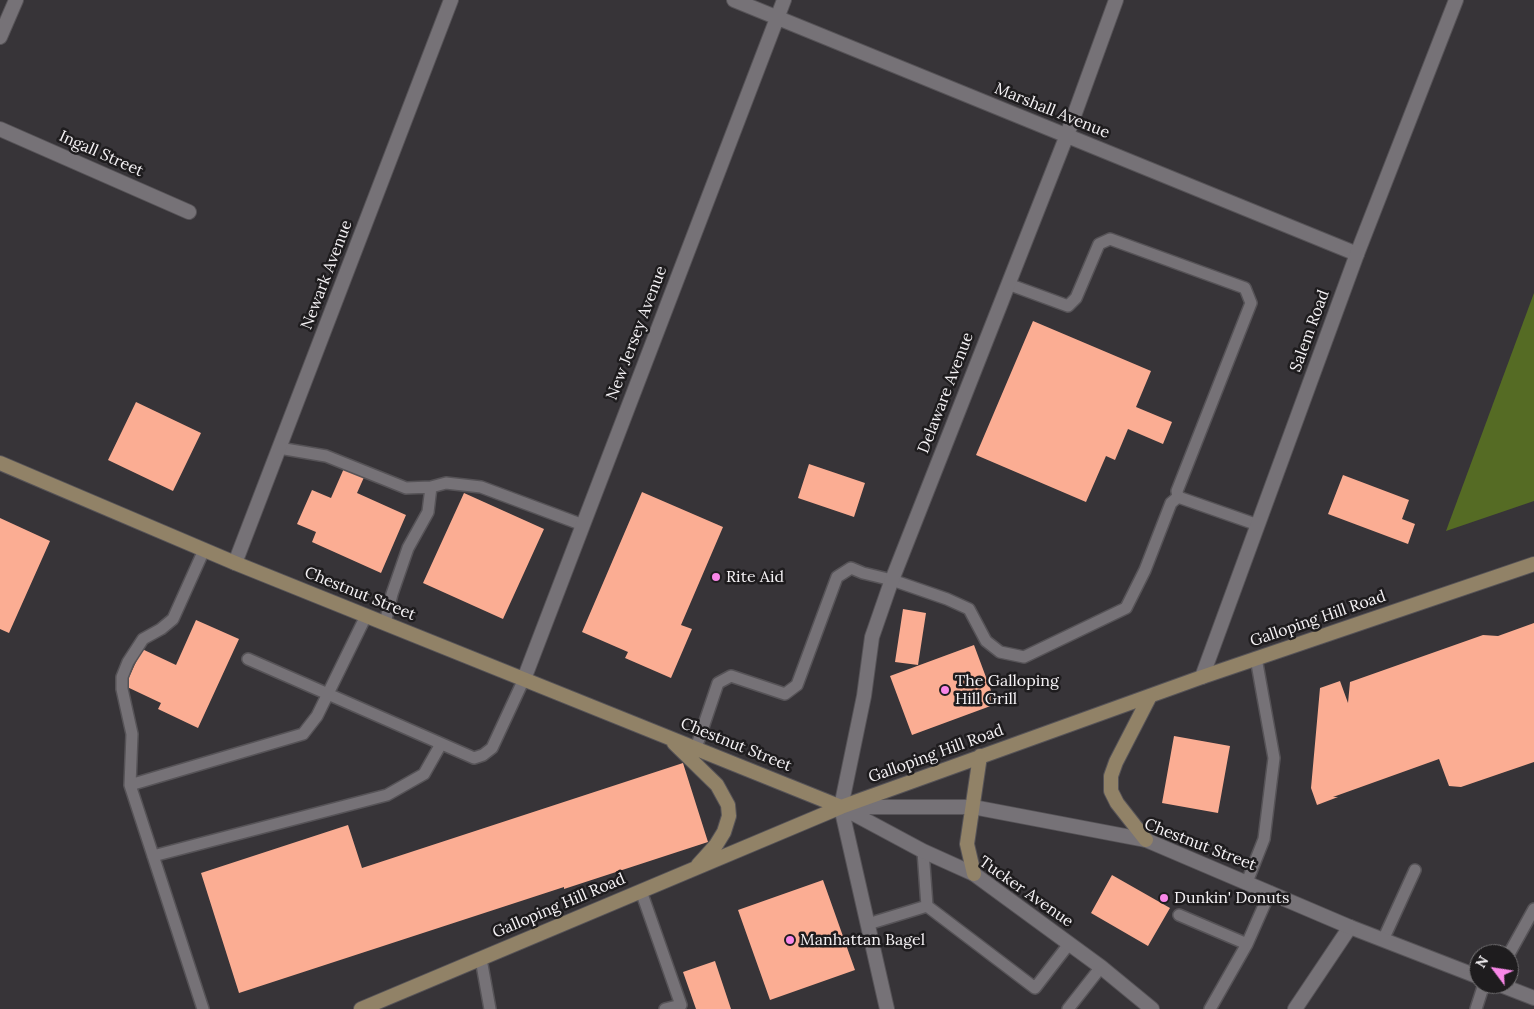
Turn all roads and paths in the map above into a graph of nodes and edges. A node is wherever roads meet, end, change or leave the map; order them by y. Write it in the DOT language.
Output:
graph roads {
  1 [pos="16,0"];
  2 [pos="450,0"];
  3 [pos="734,0"];
  4 [pos="784,0"];
  5 [pos="1116,0"];
  6 [pos="1456,0"];
  7 [pos="777,18"];
  8 [pos="0,36"];
  9 [pos="0,129"];
  10 [pos="1066,135"];
  11 [pos="188,212"];
  12 [pos="1357,254"];
  13 [pos="1008,284"];
  14 [pos="279,448"];
  15 [pos="0,463"];
  16 [pos="430,487"];
  17 [pos="1178,497"];
  18 [pos="583,525"];
  19 [pos="1258,525"];
  20 [pos="204,550"];
  21 [pos="235,563"];
  22 [pos="1534,564"];
  23 [pos="892,580"];
  24 [pos="366,616"];
  25 [pos="385,623"];
  26 [pos="1256,658"];
  27 [pos="248,659"];
  28 [pos="1202,677"];
  29 [pos="524,679"];
  30 [pos="329,694"];
  31 [pos="1150,696"];
  32 [pos="668,737"];
  33 [pos="441,744"];
  34 [pos="696,748"];
  35 [pos="980,756"];
  36 [pos="130,785"];
  37 [pos="841,807"];
  38 [pos="973,807"];
  39 [pos="1146,840"];
  40 [pos="923,851"];
  41 [pos="153,856"];
  42 [pos="695,868"];
  43 [pos="1415,870"];
  44 [pos="974,874"];
  45 [pos="1247,882"];
  46 [pos="642,891"];
  47 [pos="1270,892"];
  48 [pos="928,906"];
  49 [pos="1534,909"];
  50 [pos="1180,915"];
  51 [pos="868,924"];
  52 [pos="1350,927"];
  53 [pos="1383,940"];
  54 [pos="1069,944"];
  55 [pos="1246,944"];
  56 [pos="1515,944"];
  57 [pos="481,958"];
  58 [pos="1101,968"];
  59 [pos="1469,973"];
  60 [pos="1519,992"];
  61 [pos="1481,994"];
  62 [pos="1534,998"];
  63 [pos="203,1009"];
  64 [pos="361,1009"];
  65 [pos="490,1009"];
  66 [pos="665,1009"];
  67 [pos="887,1009"];
  68 [pos="1068,1009"];
  69 [pos="1152,1009"];
  70 [pos="1210,1009"];
  71 [pos="1296,1009"];
  72 [pos="1476,1009"];
  1 -- 8 [label="street"];
  2 -- 14 [label="street, Newark Avenue"];
  3 -- 7 [label="street, Marshall Avenue"];
  4 -- 7 [label="street, New Jersey Avenue"];
  5 -- 10 [label="street, Delaware Avenue"];
  6 -- 12 [label="street, Salem Road"];
  7 -- 10 [label="street, Marshall Avenue"];
  7 -- 18 [label="street, New Jersey Avenue"];
  9 -- 11 [label="street, Ingall Street"];
  10 -- 12 [label="street, Marshall Avenue"];
  10 -- 13 [label="street, Delaware Avenue"];
  12 -- 19 [label="street, Salem Road"];
  13 -- 17 [label="lane"];
  13 -- 23 [label="street, Delaware Avenue"];
  14 -- 16 [label="lane"];
  14 -- 21 [label="street, Newark Avenue"];
  15 -- 20 [label="main road, Chestnut Street"];
  16 -- 18 [label="lane"];
  16 -- 25 [label="lane"];
  17 -- 19 [label="lane"];
  17 -- 23 [label="lane"];
  18 -- 29 [label="street, New Jersey Avenue"];
  19 -- 28 [label="street, Salem Road"];
  20 -- 21 [label="main road, Chestnut Street"];
  20 -- 36 [label="lane"];
  21 -- 24 [label="main road, Chestnut Street"];
  22 -- 26 [label="main road, Galloping Hill Road"];
  23 -- 34 [label="lane"];
  23 -- 37 [label="street, Delaware Avenue"];
  24 -- 25 [label="main road, Chestnut Street"];
  24 -- 30 [label="lane"];
  25 -- 29 [label="main road, Chestnut Street"];
  26 -- 28 [label="main road, Galloping Hill Road"];
  26 -- 45 [label="lane"];
  27 -- 30 [label="lane"];
  28 -- 31 [label="main road, Galloping Hill Road"];
  29 -- 32 [label="main road, Chestnut Street"];
  29 -- 33 [label="lane"];
  30 -- 33 [label="lane"];
  30 -- 36 [label="lane"];
  31 -- 35 [label="main road, Galloping Hill Road"];
  31 -- 39 [label="main road"];
  32 -- 34 [label="main road, Chestnut Street"];
  32 -- 42 [label="main road"];
  33 -- 41 [label="lane"];
  34 -- 37 [label="main road, Chestnut Street"];
  35 -- 37 [label="main road, Galloping Hill Road"];
  35 -- 38 [label="main road"];
  36 -- 41 [label="lane"];
  37 -- 38 [label="street, Chestnut Street"];
  37 -- 40 [label="street, Tucker Avenue"];
  37 -- 42 [label="main road, Galloping Hill Road"];
  37 -- 51 [label="street"];
  38 -- 39 [label="street, Chestnut Street"];
  38 -- 44 [label="main road"];
  39 -- 45 [label="street, Chestnut Street"];
  40 -- 44 [label="street, Tucker Avenue"];
  40 -- 48 [label="lane"];
  41 -- 63 [label="lane"];
  42 -- 46 [label="main road, Galloping Hill Road"];
  43 -- 53 [label="lane"];
  44 -- 54 [label="street, Tucker Avenue"];
  45 -- 47 [label="street, Chestnut Street"];
  46 -- 57 [label="main road, Galloping Hill Road"];
  46 -- 66 [label="lane"];
  47 -- 52 [label="street, Chestnut Street"];
  47 -- 55 [label="lane"];
  48 -- 51 [label="lane"];
  48 -- 54 [label="lane"];
  49 -- 56 [label="lane"];
  50 -- 55 [label="lane"];
  51 -- 67 [label="street"];
  52 -- 53 [label="street, Chestnut Street"];
  52 -- 71 [label="street"];
  53 -- 59 [label="street, Chestnut Street"];
  54 -- 58 [label="street, Tucker Avenue"];
  55 -- 70 [label="lane"];
  57 -- 64 [label="main road, Galloping Hill Road"];
  57 -- 65 [label="lane"];
  58 -- 68 [label="lane"];
  58 -- 69 [label="street, Tucker Avenue"];
  60 -- 62 [label="street"];
  61 -- 72 [label="lane"];
}
